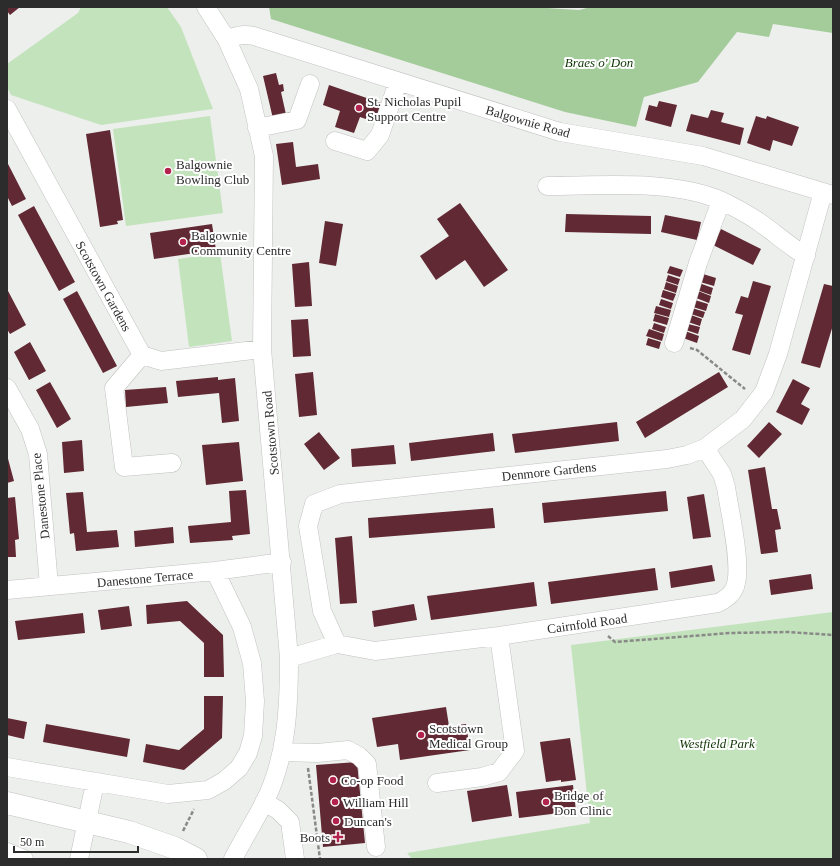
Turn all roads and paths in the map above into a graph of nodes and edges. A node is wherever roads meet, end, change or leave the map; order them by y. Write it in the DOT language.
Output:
graph roads {
  1 [pos="206,7"];
  2 [pos="227,40"];
  3 [pos="398,82"];
  4 [pos="310,84"];
  5 [pos="7,109"];
  6 [pos="257,128"];
  7 [pos="335,141"];
  8 [pos="547,186"];
  9 [pos="828,194"];
  10 [pos="721,201"];
  11 [pos="806,256"];
  12 [pos="674,343"];
  13 [pos="262,349"];
  14 [pos="142,355"];
  15 [pos="7,388"];
  16 [pos="758,400"];
  17 [pos="705,448"];
  18 [pos="172,463"];
  19 [pos="282,562"];
  20 [pos="215,572"];
  21 [pos="49,586"];
  22 [pos="7,590"];
  23 [pos="589,623"];
  24 [pos="833,635"];
  25 [pos="499,636"];
  26 [pos="337,644"];
  27 [pos="290,658"];
  28 [pos="282,752"];
  29 [pos="305,753"];
  30 [pos="7,767"];
  31 [pos="95,783"];
  32 [pos="437,783"];
  33 [pos="203,791"];
  34 [pos="264,802"];
  35 [pos="7,803"];
  36 [pos="87,822"];
  37 [pos="376,847"];
  38 [pos="175,848"];
  39 [pos="7,852"];
  40 [pos="24,859"];
  41 [pos="79,859"];
  42 [pos="196,859"];
  43 [pos="233,859"];
  44 [pos="295,859"];
  45 [pos="320,859"];
  1 -- 2 [label="street, Scotstown Road"];
  2 -- 3 [label="street, Balgownie Road"];
  2 -- 6 [label="street, Scotstown Road"];
  3 -- 7 [label="street"];
  3 -- 9 [label="street, Balgownie Road"];
  4 -- 6 [label="street"];
  5 -- 14 [label="street, Scotstown Gardens"];
  6 -- 13 [label="street, Scotstown Road"];
  8 -- 10 [label="street"];
  9 -- 11 [label="street, Denmore Gardens"];
  10 -- 11 [label="street"];
  10 -- 12 [label="street"];
  11 -- 16 [label="street, Denmore Gardens"];
  12 -- 16 [label="path"];
  13 -- 14 [label="street"];
  13 -- 19 [label="street, Scotstown Road"];
  14 -- 18 [label="street"];
  15 -- 21 [label="street, Danestone Place"];
  16 -- 17 [label="street, Denmore Gardens"];
  17 -- 23 [label="street, Cairnfold Road"];
  17 -- 26 [label="street, Denmore Gardens"];
  19 -- 20 [label="street, Danestone Terrace"];
  19 -- 27 [label="street, Scotstown Road"];
  20 -- 21 [label="street, Danestone Terrace"];
  20 -- 33 [label="street"];
  21 -- 22 [label="street, Danestone Terrace"];
  23 -- 24 [label="path"];
  23 -- 25 [label="street, Cairnfold Road"];
  25 -- 26 [label="street, Cairnfold Road"];
  25 -- 32 [label="street"];
  26 -- 27 [label="street, Cairnfold Road"];
  27 -- 28 [label="street, Scotstown Road"];
  28 -- 29 [label="street"];
  28 -- 34 [label="street, Scotstown Road"];
  29 -- 37 [label="street"];
  29 -- 45 [label="path"];
  30 -- 31 [label="street"];
  31 -- 33 [label="street"];
  31 -- 36 [label="street"];
  33 -- 38 [label="path"];
  34 -- 43 [label="street, Scotstown Road"];
  34 -- 44 [label="street"];
  35 -- 36 [label="main road"];
  36 -- 38 [label="main road"];
  36 -- 41 [label="street"];
  38 -- 42 [label="main road"];
  39 -- 40 [label="street"];
}
